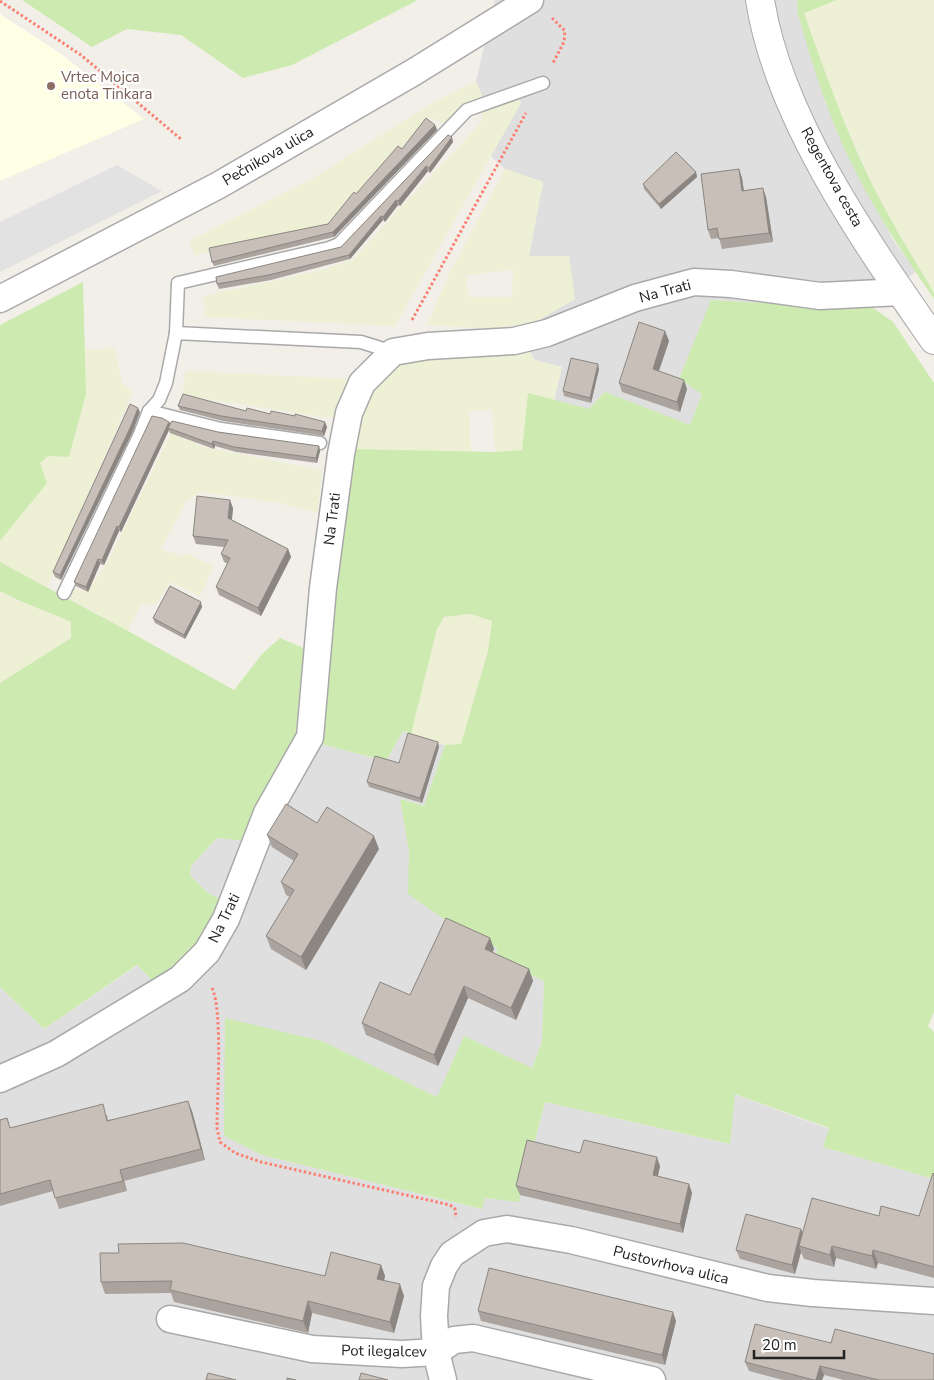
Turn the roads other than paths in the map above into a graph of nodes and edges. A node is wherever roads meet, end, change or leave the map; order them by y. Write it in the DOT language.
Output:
graph roads {
  1 [pos="760,0"];
  2 [pos="538,6"];
  3 [pos="543,83"];
  4 [pos="901,292"];
  5 [pos="0,299"];
  6 [pos="176,332"];
  7 [pos="934,340"];
  8 [pos="394,352"];
  9 [pos="149,411"];
  10 [pos="320,443"];
  11 [pos="64,593"];
  12 [pos="0,1079"];
  13 [pos="934,1301"];
  14 [pos="170,1319"];
  15 [pos="436,1352"];
  16 [pos="443,1380"];
  17 [pos="652,1380"];
  1 -- 4 [label="street, Regentova cesta"];
  2 -- 5 [label="street, Pečnikova ulica"];
  3 -- 6 [label="lane"];
  4 -- 7 [label="street, Regentova cesta"];
  4 -- 8 [label="street, Na Trati"];
  6 -- 8 [label="lane"];
  6 -- 9 [label="lane"];
  8 -- 12 [label="street, Na Trati"];
  9 -- 10 [label="lane"];
  9 -- 11 [label="lane"];
  13 -- 15 [label="street, Pustovrhova ulica"];
  14 -- 15 [label="street, Pot ilegalcev"];
  15 -- 16 [label="street, Pustovrhova ulica"];
  15 -- 17 [label="street, Pot ilegalcev"];
}
